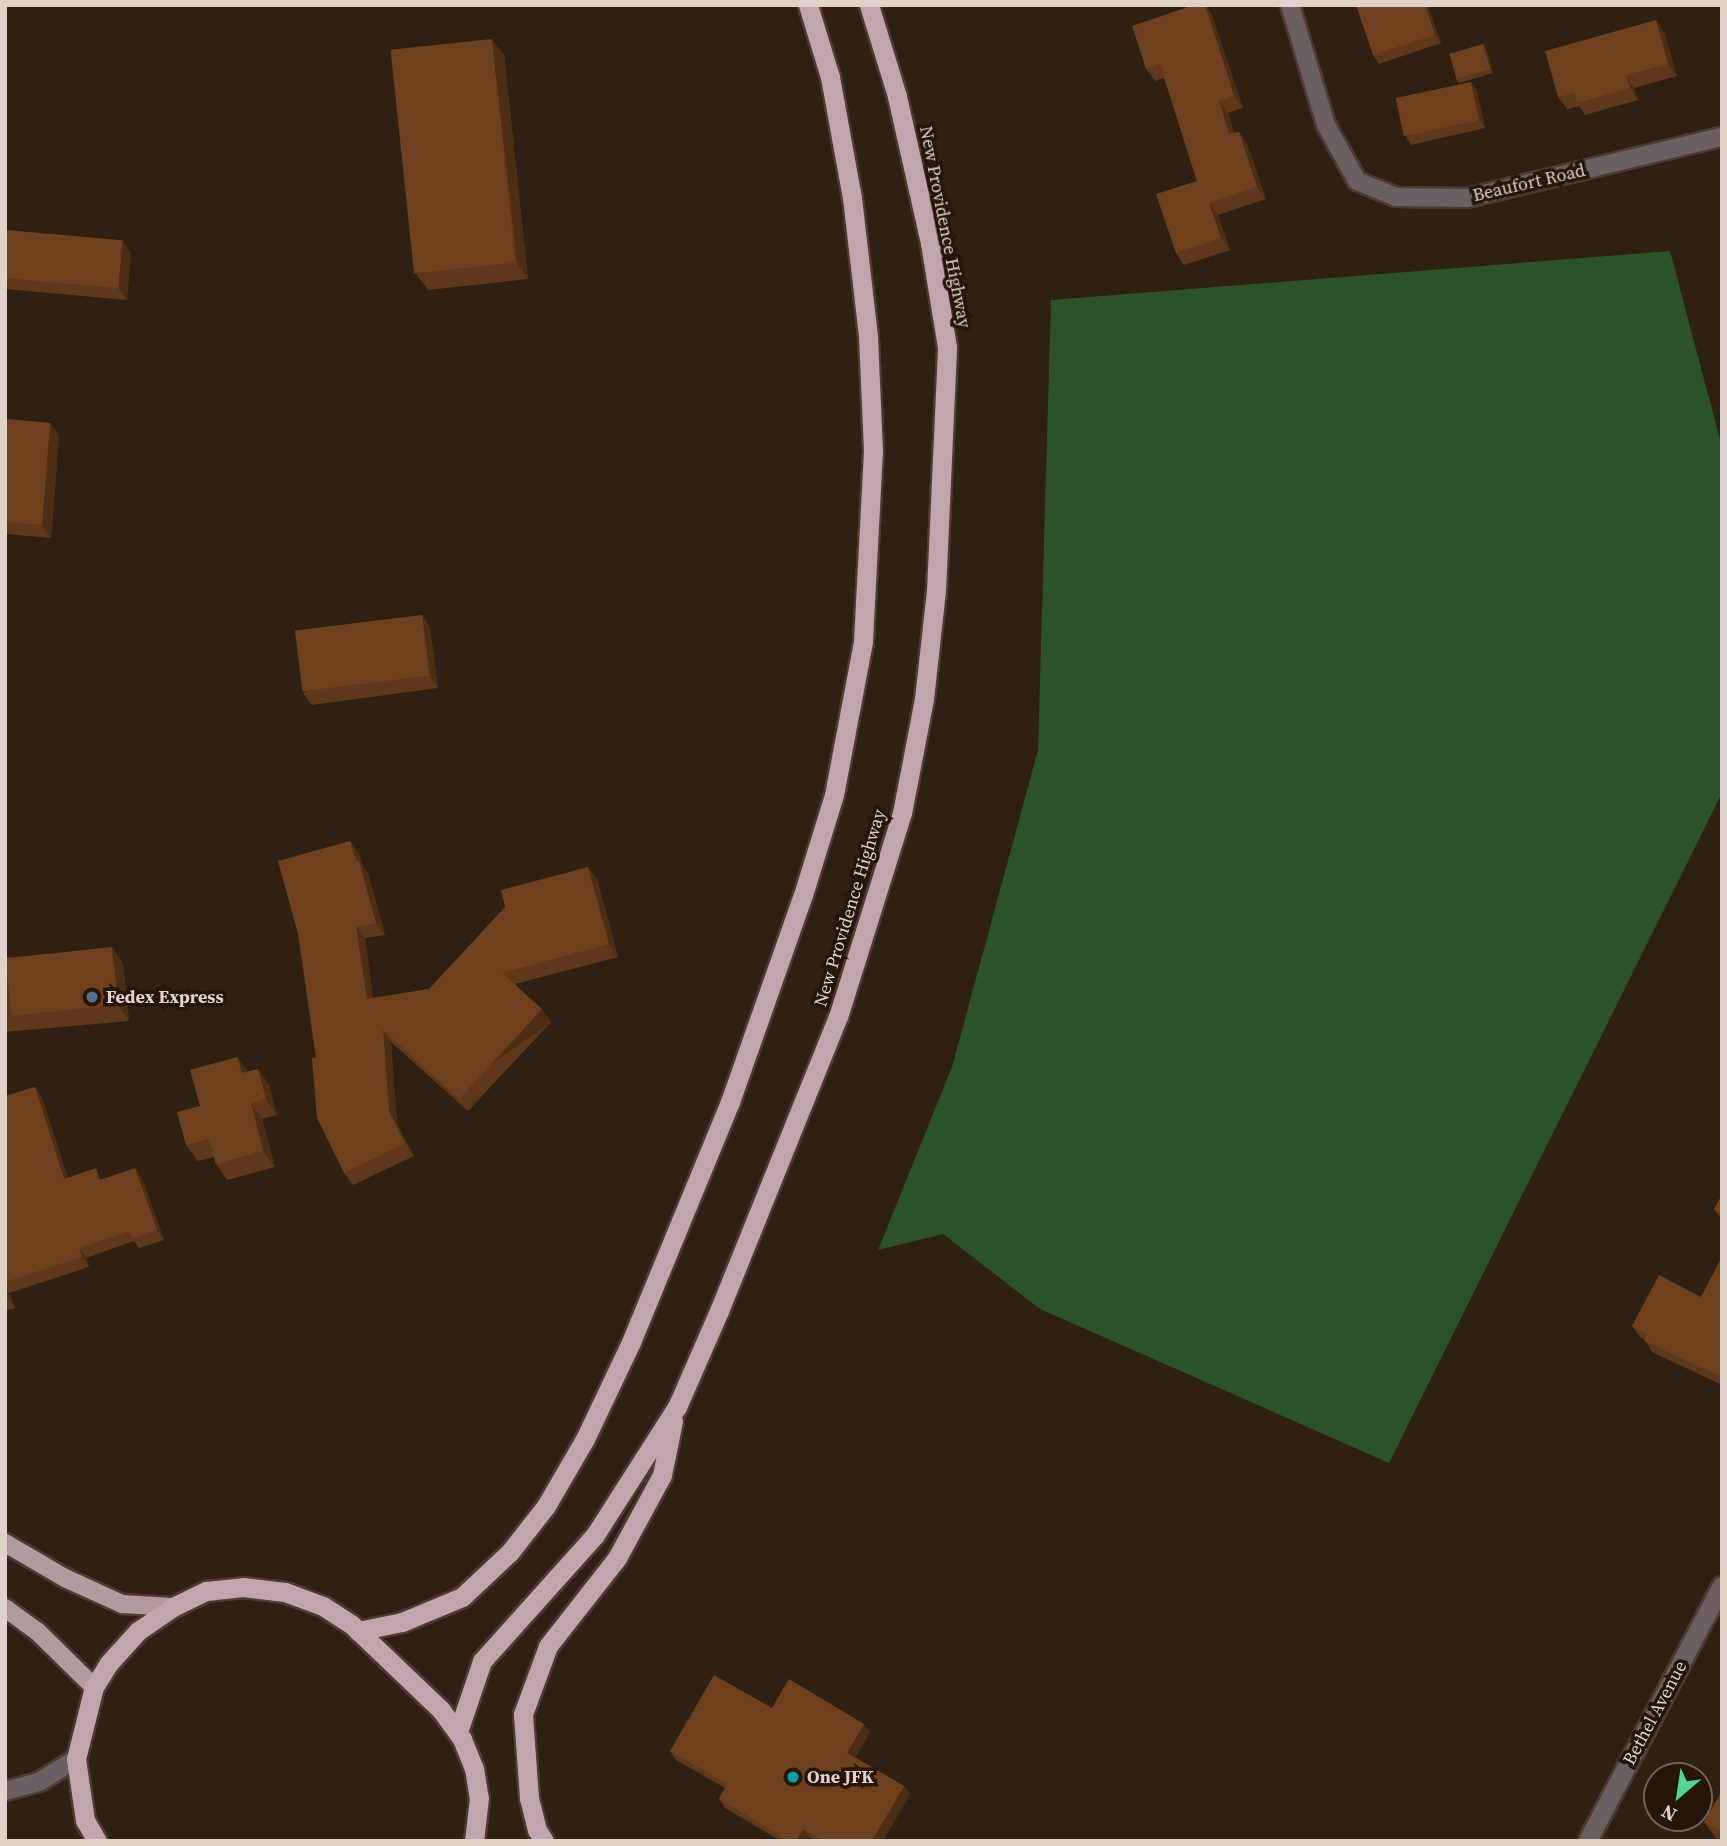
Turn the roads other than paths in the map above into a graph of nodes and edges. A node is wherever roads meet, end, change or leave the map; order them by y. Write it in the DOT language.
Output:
graph roads {
  1 [pos="808,5"];
  2 [pos="869,5"];
  3 [pos="1290,5"];
  4 [pos="1722,137"];
  5 [pos="677,1407"];
  6 [pos="5,1543"];
  7 [pos="1722,1586"];
  8 [pos="173,1606"];
  9 [pos="5,1608"];
  10 [pos="358,1631"];
  11 [pos="94,1687"];
  12 [pos="458,1732"];
  13 [pos="76,1759"];
  14 [pos="5,1791"];
  15 [pos="475,1840"];
  16 [pos="97,1841"];
  17 [pos="544,1841"];
  18 [pos="1588,1841"];
  1 -- 10 [label="highway"];
  2 -- 5 [label="highway, New Providence Highway"];
  3 -- 4 [label="street, Beaufort Road"];
  5 -- 12 [label="highway, New Providence Highway"];
  5 -- 17 [label="highway"];
  6 -- 8 [label="main road"];
  7 -- 18 [label="street, Bethel Avenue"];
  8 -- 10 [label="highway"];
  8 -- 11 [label="highway"];
  9 -- 11 [label="main road"];
  10 -- 12 [label="highway"];
  11 -- 13 [label="highway"];
  12 -- 15 [label="highway"];
  13 -- 14 [label="street"];
  13 -- 16 [label="highway"];
}
